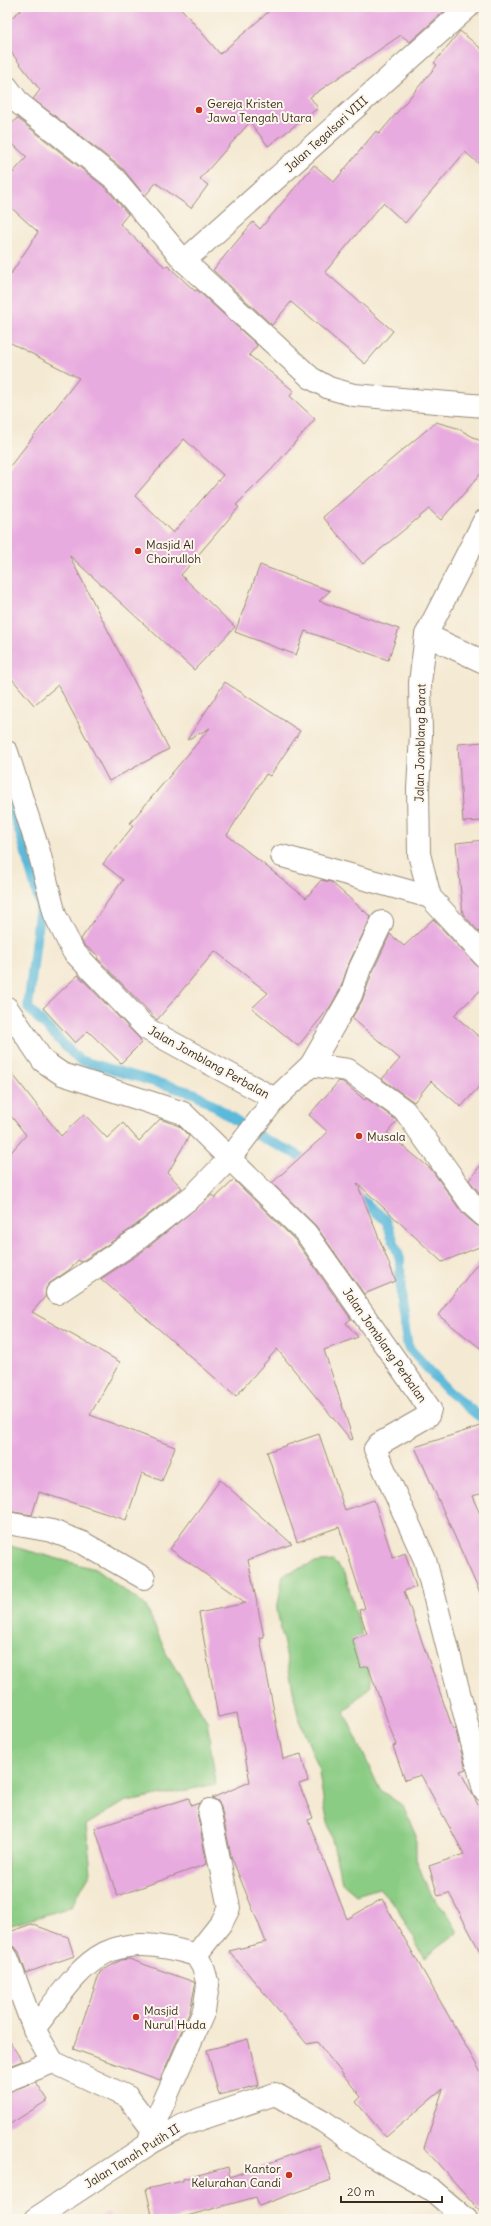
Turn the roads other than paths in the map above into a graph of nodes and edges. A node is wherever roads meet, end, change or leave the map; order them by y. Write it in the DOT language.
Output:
graph roads {
  1 [pos="468,7"];
  2 [pos="480,7"];
  3 [pos="484,12"];
  4 [pos="7,87"];
  5 [pos="184,261"];
  6 [pos="484,406"];
  7 [pos="484,521"];
  8 [pos="426,635"];
  9 [pos="484,662"];
  10 [pos="7,752"];
  11 [pos="282,856"];
  12 [pos="430,897"];
  13 [pos="382,922"];
  14 [pos="484,956"];
  15 [pos="7,1008"];
  16 [pos="311,1065"];
  17 [pos="275,1099"];
  18 [pos="236,1150"];
  19 [pos="484,1216"];
  20 [pos="58,1293"];
  21 [pos="7,1523"];
  22 [pos="144,1578"];
  23 [pos="484,1790"];
  24 [pos="209,1810"];
  25 [pos="196,1955"];
  26 [pos="7,1957"];
  27 [pos="34,2029"];
  28 [pos="53,2062"];
  29 [pos="7,2080"];
  30 [pos="151,2137"];
  31 [pos="35,2219"];
  32 [pos="466,2219"];
  1 -- 5 [label="street, Jalan Tegalsari VIII"];
  2 -- 3 [label="street"];
  4 -- 5 [label="street"];
  5 -- 6 [label="street"];
  7 -- 8 [label="street, Jalan Jomblang Barat"];
  8 -- 9 [label="street"];
  8 -- 12 [label="street, Jalan Jomblang Barat"];
  10 -- 17 [label="street, Jalan Jomblang Perbalan"];
  11 -- 12 [label="street"];
  12 -- 14 [label="street, Jalan Jomblang Barat"];
  13 -- 16 [label="street, Jalan Jomblang Perbalan"];
  15 -- 18 [label="street, Jalan Jomblang Perbalan"];
  16 -- 17 [label="street, Jalan Jomblang Perbalan"];
  16 -- 19 [label="street"];
  17 -- 18 [label="street, Jalan Jomblang Perbalan"];
  18 -- 20 [label="street, Jalan Jomblang Perbalan"];
  18 -- 23 [label="street, Jalan Jomblang Perbalan"];
  21 -- 22 [label="street"];
  24 -- 25 [label="street"];
  25 -- 27 [label="street"];
  25 -- 30 [label="street"];
  26 -- 27 [label="street"];
  27 -- 28 [label="street"];
  28 -- 29 [label="street"];
  28 -- 30 [label="street"];
  30 -- 31 [label="street, Jalan Tanah Putih II"];
  30 -- 32 [label="street, Jalan Tanah Putih II"];
}
